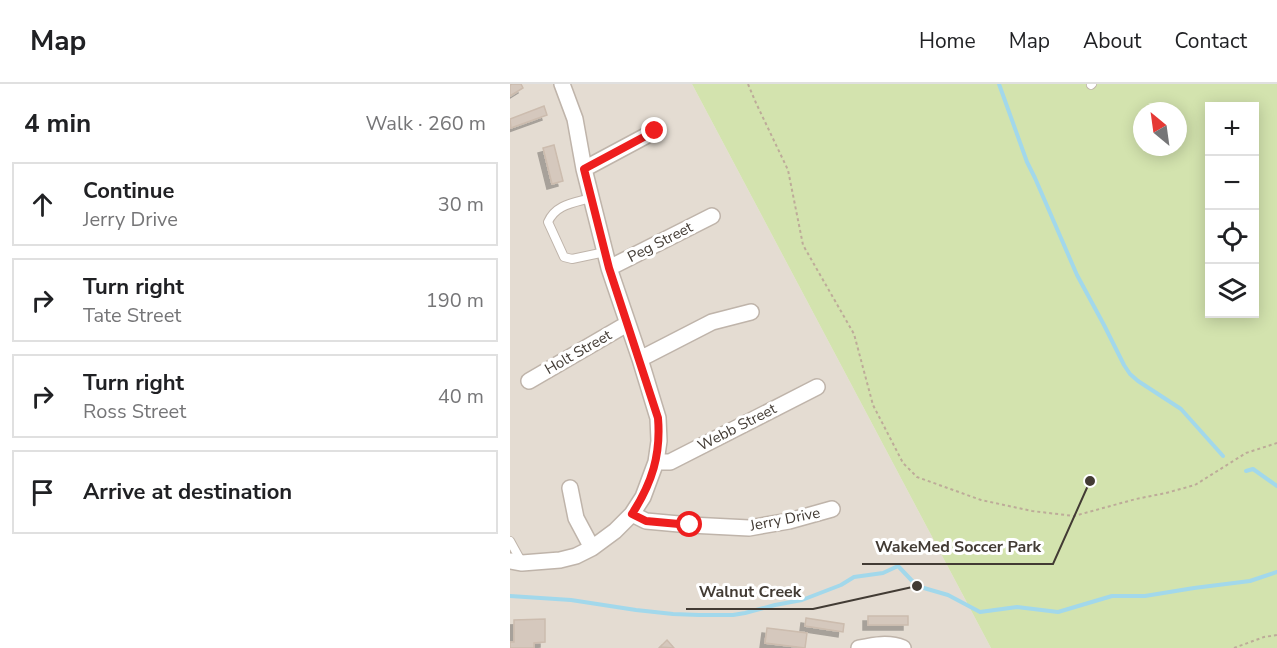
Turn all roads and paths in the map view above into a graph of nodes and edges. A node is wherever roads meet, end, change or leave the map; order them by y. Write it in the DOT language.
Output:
graph roads {
  1 [pos="562,84"];
  2 [pos="748,84"];
  3 [pos="655,131"];
  4 [pos="584,169"];
  5 [pos="591,198"];
  6 [pos="712,216"];
  7 [pos="605,252"];
  8 [pos="609,268"];
  9 [pos="751,312"];
  10 [pos="627,324"];
  11 [pos="640,359"];
  12 [pos="529,381"];
  13 [pos="817,387"];
  14 [pos="1277,443"];
  15 [pos="656,462"];
  16 [pos="570,489"];
  17 [pos="832,509"];
  18 [pos="632,514"];
  19 [pos="510,542"];
  20 [pos="592,548"];
  21 [pos="516,562"];
  22 [pos="1277,635"];
  23 [pos="859,648"];
  24 [pos="903,648"];
  25 [pos="1234,648"];
  1 -- 4 [label="street"];
  2 -- 14 [label="path"];
  3 -- 4 [label="street"];
  4 -- 5 [label="street"];
  5 -- 7 [label="street"];
  5 -- 7 [label="lane"];
  6 -- 8 [label="street, Peg Street"];
  7 -- 8 [label="street"];
  8 -- 10 [label="street"];
  9 -- 11 [label="street"];
  10 -- 11 [label="street"];
  10 -- 12 [label="street, Holt Street"];
  11 -- 15 [label="street"];
  13 -- 15 [label="street, Webb Street"];
  15 -- 18 [label="street"];
  16 -- 20 [label="street"];
  17 -- 18 [label="street, Jerry Drive"];
  18 -- 20 [label="street"];
  19 -- 21 [label="lane"];
  20 -- 21 [label="street"];
  22 -- 25 [label="path"];
  23 -- 24 [label="street"];
}
